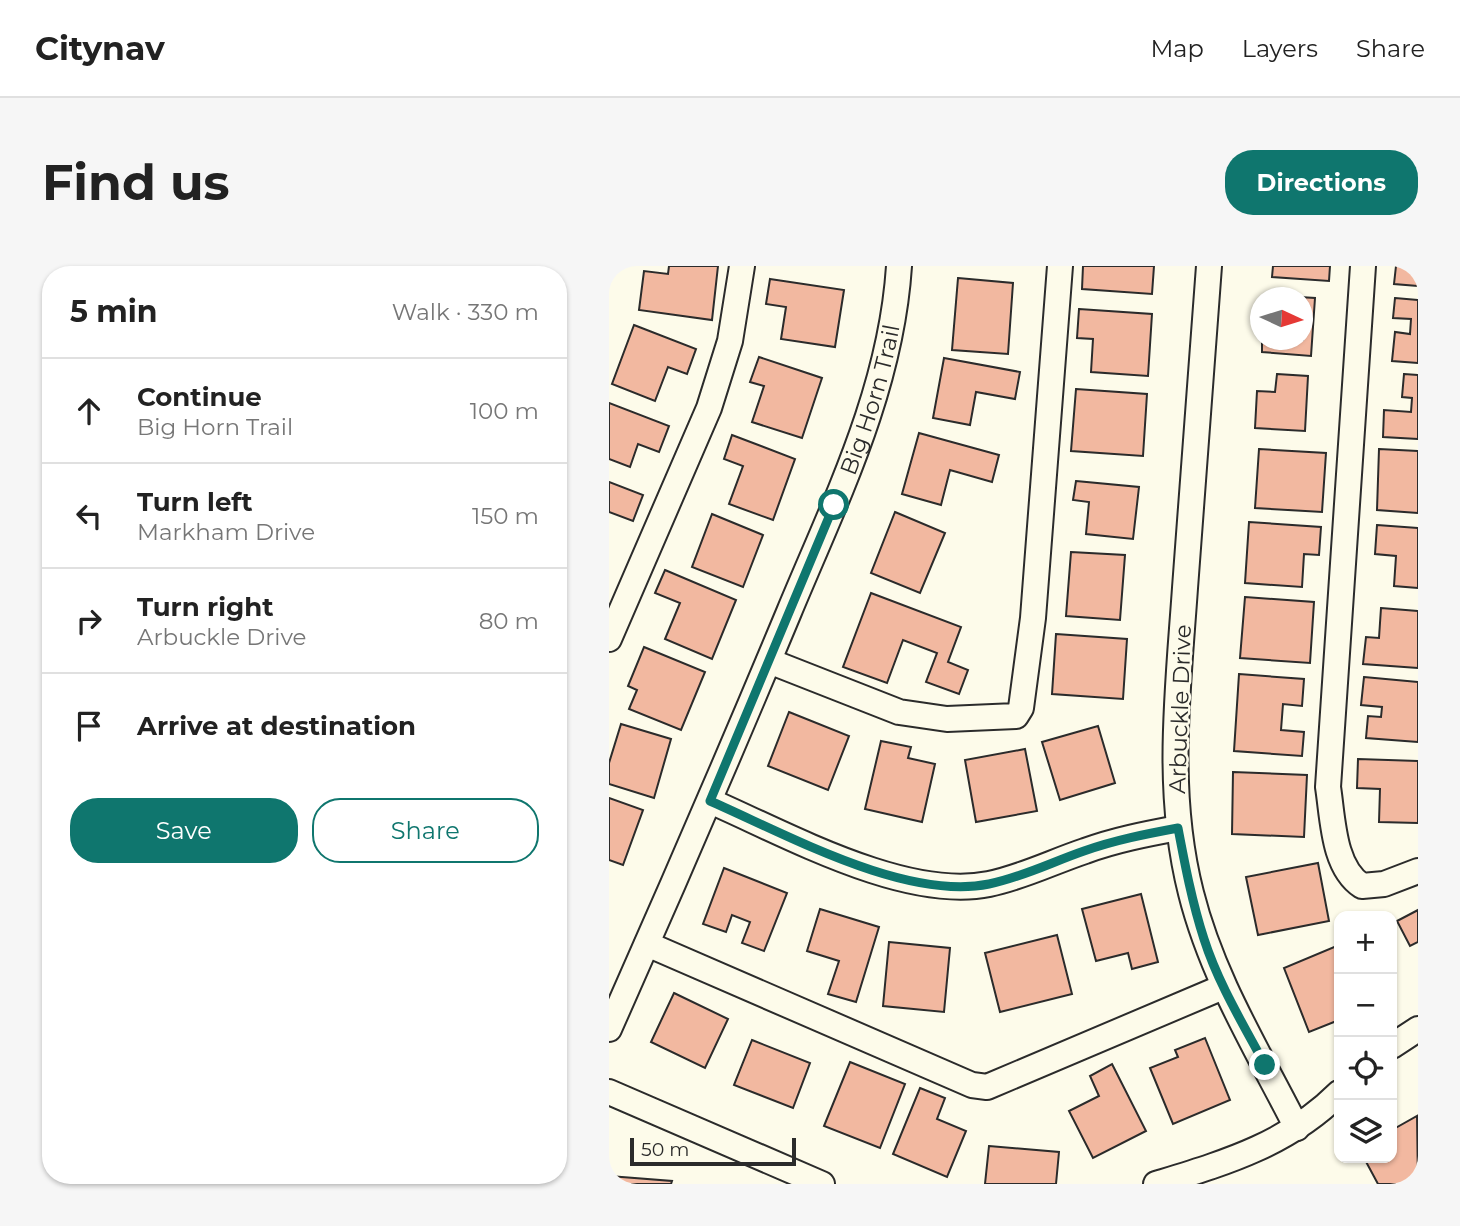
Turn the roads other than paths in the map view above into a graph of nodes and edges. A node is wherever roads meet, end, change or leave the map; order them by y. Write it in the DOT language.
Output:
graph roads {
  1 [pos="742,266"];
  2 [pos="899,266"];
  3 [pos="1060,266"];
  4 [pos="1209,266"];
  5 [pos="1363,266"];
  6 [pos="609,639"];
  7 [pos="769,662"];
  8 [pos="710,801"];
  9 [pos="1178,828"];
  10 [pos="1418,871"];
  11 [pos="647,944"];
  12 [pos="1223,987"];
  13 [pos="609,1029"];
  14 [pos="1418,1029"];
  15 [pos="1397,1043"];
  16 [pos="609,1092"];
  17 [pos="1334,1097"];
  18 [pos="1297,1128"];
  19 [pos="822,1184"];
  20 [pos="1156,1184"];
  1 -- 6 [label="street"];
  2 -- 7 [label="street, Big Horn Trail"];
  3 -- 7 [label="street"];
  4 -- 9 [label="street, Arbuckle Drive"];
  5 -- 10 [label="street"];
  7 -- 8 [label="street, Big Horn Trail"];
  8 -- 9 [label="street"];
  8 -- 11 [label="street, Big Horn Trail"];
  9 -- 12 [label="street, Arbuckle Drive"];
  11 -- 12 [label="street"];
  11 -- 13 [label="street, Big Horn Trail"];
  12 -- 18 [label="street, Arbuckle Drive"];
  14 -- 15 [label="street"];
  16 -- 19 [label="street"];
  17 -- 18 [label="street"];
  18 -- 20 [label="street"];
}
